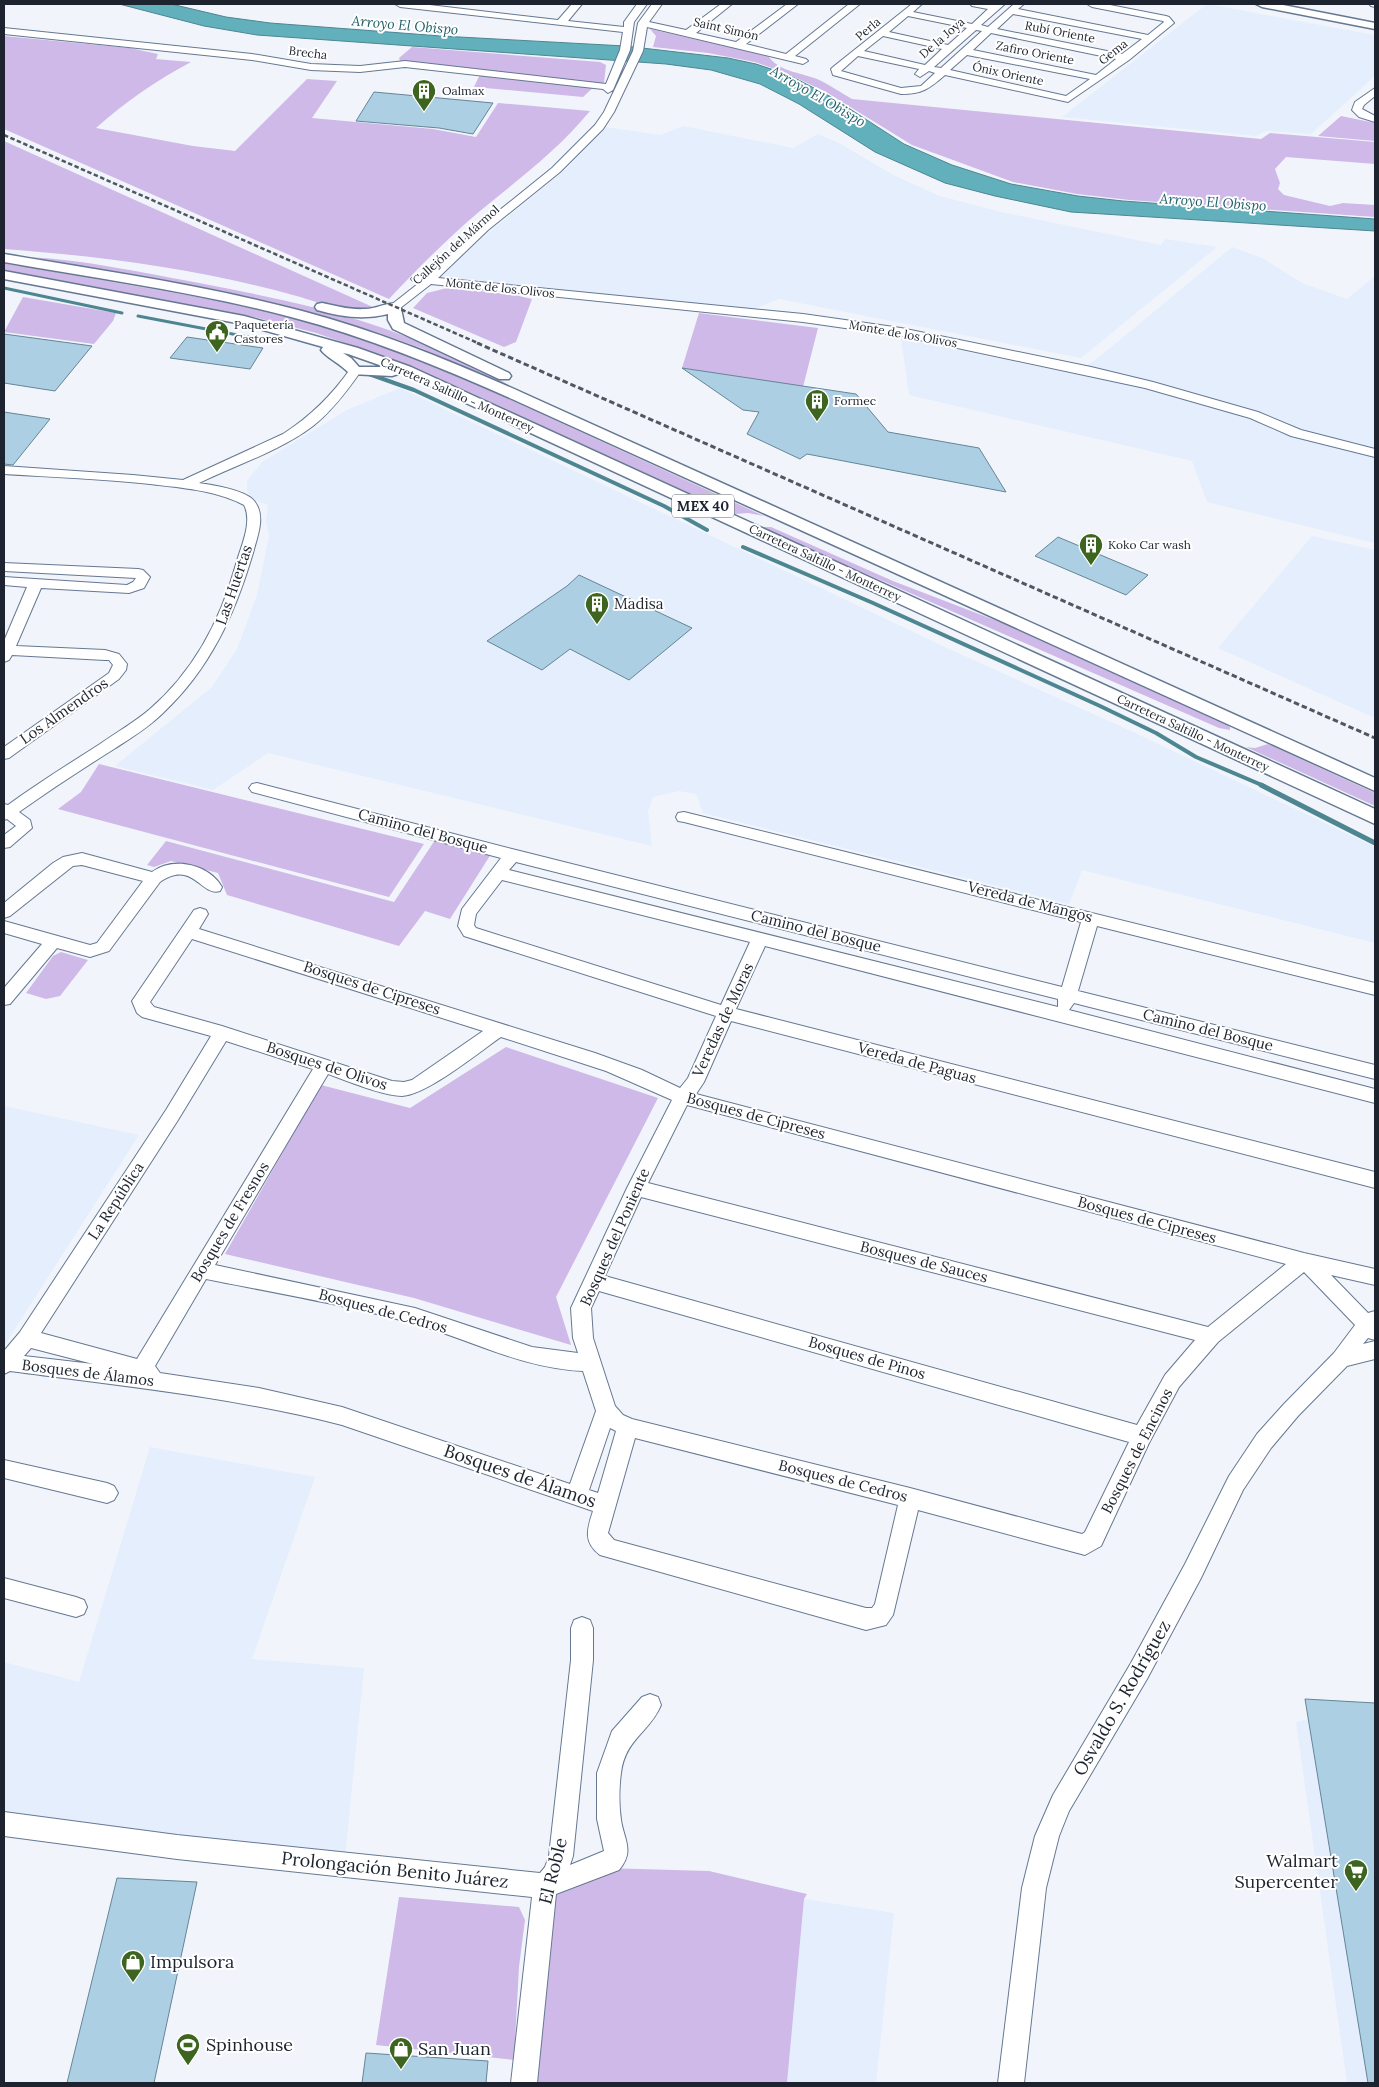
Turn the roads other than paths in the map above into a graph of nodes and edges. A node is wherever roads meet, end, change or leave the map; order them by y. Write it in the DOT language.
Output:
graph roads {
  1 [pos="400,4"];
  2 [pos="577,4"];
  3 [pos="642,4"];
  4 [pos="657,4"];
  5 [pos="727,4"];
  6 [pos="793,4"];
  7 [pos="855,4"];
  8 [pos="917,4"];
  9 [pos="975,4"];
  10 [pos="1092,4"];
  11 [pos="1262,4"];
  12 [pos="1306,4"];
  13 [pos="998,6"];
  14 [pos="450,7"];
  15 [pos="1016,7"];
  16 [pos="906,13"];
  17 [pos="1375,16"];
  18 [pos="561,23"];
  19 [pos="644,23"];
  20 [pos="1375,26"];
  21 [pos="974,27"];
  22 [pos="990,30"];
  23 [pos="4,31"];
  24 [pos="627,32"];
  25 [pos="689,33"];
  26 [pos="882,33"];
  27 [pos="1150,38"];
  28 [pos="739,46"];
  29 [pos="949,48"];
  30 [pos="966,52"];
  31 [pos="858,53"];
  32 [pos="788,57"];
  33 [pos="1126,58"];
  34 [pos="803,61"];
  35 [pos="926,69"];
  36 [pos="944,72"];
  37 [pos="1098,78"];
  38 [pos="610,82"];
  39 [pos="901,91"];
  40 [pos="1375,91"];
  41 [pos="1068,98"];
  42 [pos="1375,118"];
  43 [pos="533,184"];
  44 [pos="4,252"];
  45 [pos="4,258"];
  46 [pos="4,275"];
  47 [pos="423,279"];
  48 [pos="395,307"];
  49 [pos="278,328"];
  50 [pos="355,371"];
  51 [pos="426,379"];
  52 [pos="593,432"];
  53 [pos="1375,453"];
  54 [pos="4,470"];
  55 [pos="184,484"];
  56 [pos="742,525"];
  57 [pos="4,566"];
  58 [pos="4,580"];
  59 [pos="36,583"];
  60 [pos="1015,623"];
  61 [pos="5,652"];
  62 [pos="1042,662"];
  63 [pos="1264,735"];
  64 [pos="4,754"];
  65 [pos="1375,784"];
  66 [pos="256,788"];
  67 [pos="5,812"];
  68 [pos="684,817"];
  69 [pos="1375,817"];
  70 [pos="7,837"];
  71 [pos="512,854"];
  72 [pos="497,873"];
  73 [pos="154,878"];
  74 [pos="214,887"];
  75 [pos="4,912"];
  76 [pos="200,914"];
  77 [pos="1091,917"];
  78 [pos="4,927"];
  79 [pos="188,932"];
  80 [pos="759,940"];
  81 [pos="53,942"];
  82 [pos="1375,989"];
  83 [pos="1069,994"];
  84 [pos="4,999"];
  85 [pos="726,1013"];
  86 [pos="1062,1015"];
  87 [pos="499,1029"];
  88 [pos="222,1033"];
  89 [pos="324,1066"];
  90 [pos="1375,1072"];
  91 [pos="1375,1096"];
  92 [pos="682,1097"];
  93 [pos="1375,1180"];
  94 [pos="636,1188"];
  95 [pos="1304,1261"];
  96 [pos="202,1270"];
  97 [pos="1375,1277"];
  98 [pos="593,1280"];
  99 [pos="1372,1326"];
  100 [pos="1211,1336"];
  101 [pos="27,1338"];
  102 [pos="1375,1350"];
  103 [pos="1341,1359"];
  104 [pos="5,1363"];
  105 [pos="592,1364"];
  106 [pos="139,1374"];
  107 [pos="606,1411"];
  108 [pos="628,1427"];
  109 [pos="1142,1436"];
  110 [pos="4,1469"];
  111 [pos="107,1492"];
  112 [pos="576,1496"];
  113 [pos="910,1498"];
  114 [pos="605,1505"];
  115 [pos="1085,1545"];
  116 [pos="4,1588"];
  117 [pos="76,1607"];
  118 [pos="582,1628"];
  119 [pos="650,1705"];
  120 [pos="4,1824"];
  121 [pos="545,1886"];
  122 [pos="524,2083"];
  123 [pos="1011,2083"];
  1 -- 14 [label="street"];
  2 -- 18 [label="street"];
  3 -- 24 [label="street, Callejón del Mármol"];
  4 -- 19 [label="street"];
  5 -- 25 [label="street"];
  6 -- 28 [label="street"];
  7 -- 32 [label="street"];
  8 -- 16 [label="street, Perla"];
  9 -- 13 [label="street"];
  10 -- 27 [label="street, Gema"];
  11 -- 20 [label="main road"];
  12 -- 17 [label="main road"];
  13 -- 21 [label="street, De la Joya"];
  14 -- 18 [label="street"];
  15 -- 22 [label="street, De la Joya"];
  15 -- 27 [label="street"];
  16 -- 21 [label="street, Rubí Oriente"];
  16 -- 26 [label="street, Perla"];
  18 -- 24 [label="street"];
  19 -- 25 [label="street, Saint Simón"];
  19 -- 43 [label="street, Callejón del Mármol"];
  21 -- 22 [label="street, Rubí Oriente"];
  21 -- 29 [label="street, De la Joya"];
  22 -- 30 [label="street, De la Joya"];
  22 -- 33 [label="street, Rubí Oriente"];
  23 -- 38 [label="street, Brecha"];
  24 -- 38 [label="street, Callejón del Mármol"];
  25 -- 28 [label="street, Saint Simón"];
  26 -- 29 [label="street"];
  26 -- 31 [label="street, Perla"];
  27 -- 33 [label="street, Gema"];
  28 -- 32 [label="street, Saint Simón"];
  29 -- 35 [label="street, De la Joya"];
  30 -- 36 [label="street, De la Joya"];
  30 -- 37 [label="street, Zafiro Oriente"];
  31 -- 35 [label="street, Ónix Oriente"];
  31 -- 39 [label="street, Perla"];
  32 -- 34 [label="street, Saint Simón"];
  33 -- 37 [label="street, Gema"];
  35 -- 36 [label="street, Ónix Oriente"];
  35 -- 39 [label="street, De la Joya"];
  36 -- 39 [label="street, De la Joya"];
  36 -- 41 [label="street, Ónix Oriente"];
  37 -- 41 [label="street, Gema"];
  38 -- 43 [label="street, Callejón del Mármol"];
  40 -- 42 [label="street"];
  43 -- 47 [label="street, Callejón del Mármol"];
  44 -- 48 [label="main road"];
  45 -- 52 [label="main road, Carretera Saltillo - Monterrey / MEX 40"];
  46 -- 49 [label="main road, Carretera Saltillo - Monterrey / MEX 40"];
  47 -- 48 [label="street, Callejón del Mármol"];
  47 -- 53 [label="street, Monte de los Olivos"];
  48 -- 52 [label="main road"];
  49 -- 50 [label="main road"];
  49 -- 51 [label="main road, Carretera Saltillo - Monterrey / MEX 40"];
  50 -- 51 [label="main road"];
  50 -- 55 [label="street"];
  51 -- 56 [label="main road, Carretera Saltillo - Monterrey / MEX 40"];
  52 -- 60 [label="main road, Carretera Saltillo - Monterrey / MEX 40"];
  54 -- 55 [label="street, Las Huertas"];
  55 -- 67 [label="street, Las Huertas"];
  56 -- 60 [label="main road"];
  56 -- 62 [label="main road, Carretera Saltillo - Monterrey / MEX 40"];
  57 -- 59 [label="street"];
  58 -- 59 [label="street"];
  59 -- 61 [label="street"];
  60 -- 63 [label="main road, Carretera Saltillo - Monterrey / MEX 40"];
  61 -- 64 [label="street, Los Almendros"];
  62 -- 63 [label="main road"];
  62 -- 69 [label="main road, Carretera Saltillo - Monterrey / MEX 40"];
  63 -- 65 [label="main road, Carretera Saltillo - Monterrey / MEX 40"];
  66 -- 71 [label="street, Camino del Bosque"];
  67 -- 70 [label="street"];
  68 -- 77 [label="street, Vereda de Mangos"];
  71 -- 72 [label="street"];
  71 -- 83 [label="street, Camino del Bosque"];
  72 -- 80 [label="street, Camino del Bosque"];
  72 -- 85 [label="street, Vereda de Paguas"];
  73 -- 74 [label="street"];
  73 -- 75 [label="street"];
  73 -- 81 [label="street"];
  76 -- 79 [label="street"];
  77 -- 82 [label="street, Vereda de Mangos"];
  77 -- 83 [label="street"];
  78 -- 81 [label="street"];
  79 -- 87 [label="street, Bosques de Cipreses"];
  79 -- 88 [label="street, Bosques de Olivos"];
  80 -- 85 [label="street, Veredas de Moras"];
  80 -- 86 [label="street, Camino del Bosque"];
  81 -- 84 [label="street"];
  83 -- 86 [label="street"];
  83 -- 90 [label="street, Camino del Bosque"];
  85 -- 92 [label="street, Veredas de Moras"];
  85 -- 93 [label="street, Vereda de Paguas"];
  86 -- 91 [label="street, Camino del Bosque"];
  87 -- 89 [label="street, Bosques de Olivos"];
  87 -- 92 [label="street, Bosques de Cipreses"];
  88 -- 89 [label="street, Bosques de Olivos"];
  88 -- 101 [label="street, La República"];
  89 -- 96 [label="street, Bosques de Fresnos"];
  92 -- 94 [label="street, Bosques del Poniente"];
  92 -- 95 [label="street, Bosques de Cipreses"];
  94 -- 98 [label="street, Bosques del Poniente"];
  94 -- 100 [label="street, Bosques de Sauces"];
  95 -- 97 [label="street, Bosques de Cipreses"];
  95 -- 99 [label="street"];
  95 -- 100 [label="street, Bosques de Encinos"];
  96 -- 105 [label="street, Bosques de Cedros"];
  96 -- 106 [label="street, Bosques de Fresnos"];
  98 -- 105 [label="street, Bosques del Poniente"];
  98 -- 109 [label="street, Bosques de Pinos"];
  99 -- 103 [label="street, Osvaldo S. Rodríguez"];
  100 -- 109 [label="street, Bosques de Encinos"];
  101 -- 104 [label="street, La República"];
  101 -- 106 [label="street, Bosques de Álamos"];
  102 -- 103 [label="street"];
  103 -- 123 [label="street, Osvaldo S. Rodríguez"];
  104 -- 106 [label="street, Bosques de Álamos"];
  105 -- 107 [label="street, Bosques del Poniente"];
  106 -- 112 [label="street, Bosques de Álamos"];
  107 -- 108 [label="street, Bosques de Cedros"];
  107 -- 112 [label="street"];
  108 -- 113 [label="street, Bosques de Cedros"];
  108 -- 114 [label="street"];
  109 -- 115 [label="street, Bosques de Encinos"];
  110 -- 111 [label="street"];
  112 -- 114 [label="street, Bosques de Álamos"];
  113 -- 114 [label="street, Bosques de Álamos"];
  113 -- 115 [label="street, Bosques de Cedros"];
  116 -- 117 [label="street"];
  118 -- 121 [label="street, El Roble"];
  119 -- 121 [label="street, Prolongación Benito Juárez"];
  120 -- 121 [label="street, Prolongación Benito Juárez"];
  121 -- 122 [label="street, El Roble"];
}
